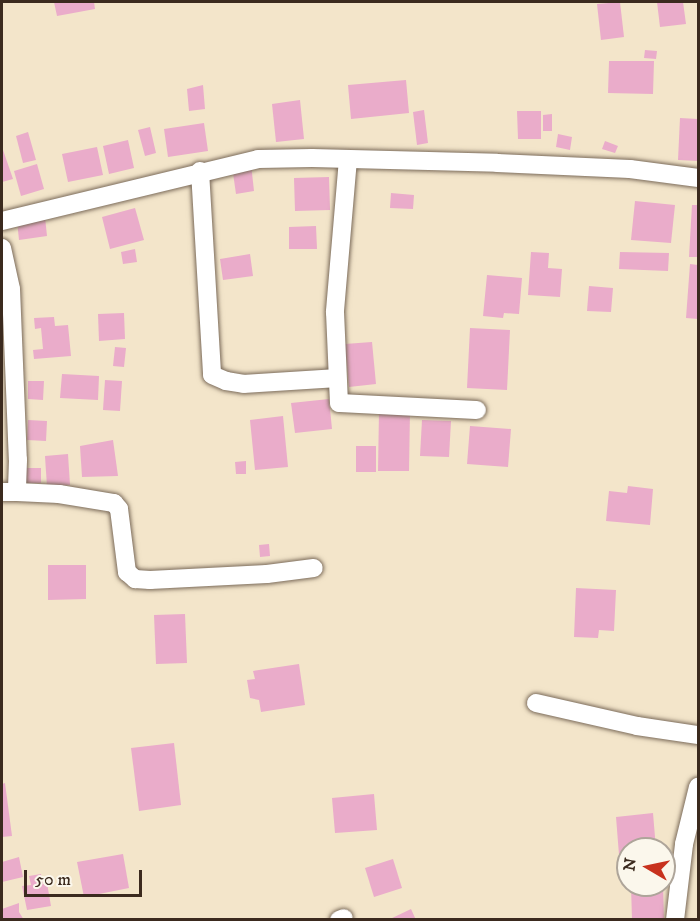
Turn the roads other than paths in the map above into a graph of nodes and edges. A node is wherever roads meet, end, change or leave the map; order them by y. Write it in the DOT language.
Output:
graph roads {
  1 [pos="348,159"];
  2 [pos="200,171"];
  3 [pos="699,178"];
  4 [pos="2,221"];
  5 [pos="2,248"];
  6 [pos="337,378"];
  7 [pos="477,410"];
  8 [pos="9,492"];
  9 [pos="314,568"];
  10 [pos="536,703"];
  11 [pos="699,735"];
  12 [pos="699,787"];
  13 [pos="675,920"];
  1 -- 2 [label="street"];
  1 -- 3 [label="street"];
  1 -- 6 [label="street"];
  2 -- 4 [label="street"];
  2 -- 6 [label="street"];
  5 -- 8 [label="street"];
  6 -- 7 [label="street"];
  8 -- 9 [label="street"];
  10 -- 11 [label="street"];
  12 -- 13 [label="street"];
}
